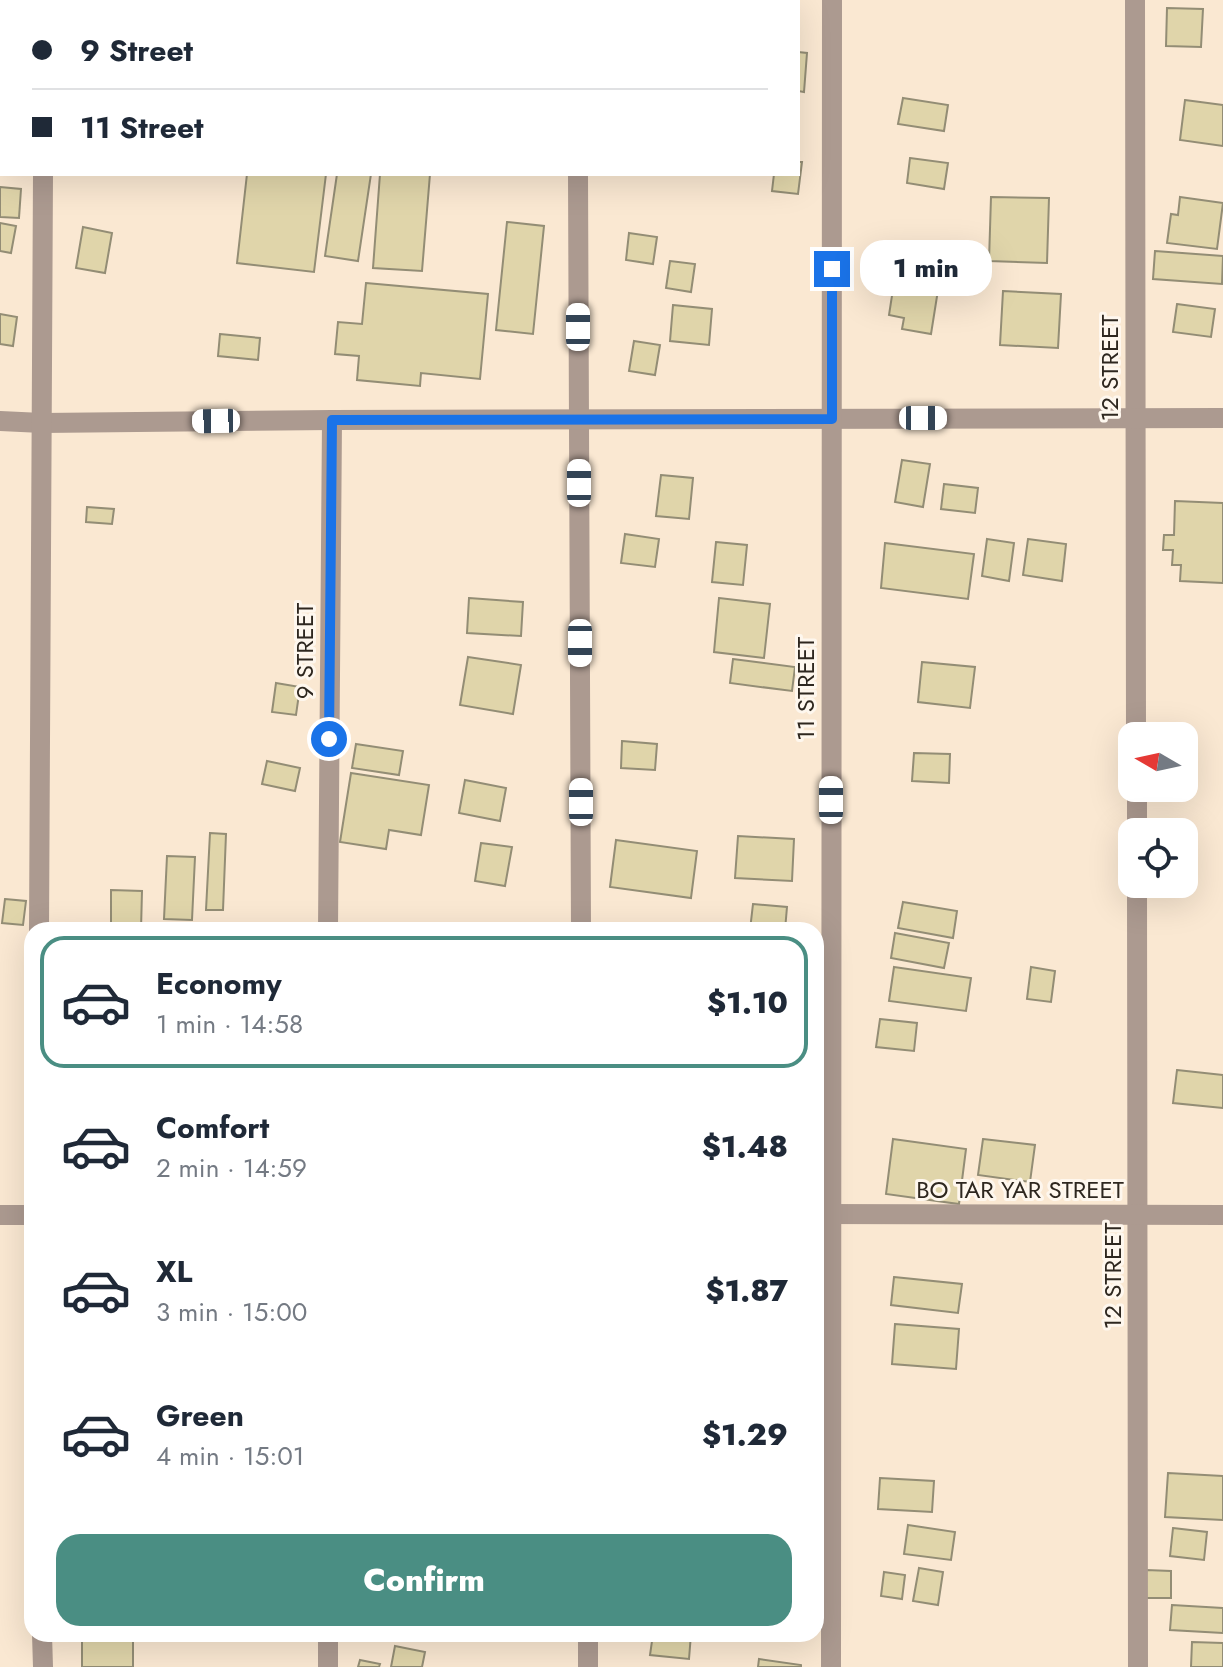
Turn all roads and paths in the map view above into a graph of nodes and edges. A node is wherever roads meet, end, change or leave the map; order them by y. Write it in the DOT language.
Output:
graph roads {
  1 [pos="832,0"];
  2 [pos="1135,0"];
  3 [pos="43,176"];
  4 [pos="578,176"];
  5 [pos="1136,418"];
  6 [pos="1223,418"];
  7 [pos="579,419"];
  8 [pos="832,419"];
  9 [pos="332,420"];
  10 [pos="0,421"];
  11 [pos="42,423"];
  12 [pos="1136,722"];
  13 [pos="1137,898"];
  14 [pos="39,922"];
  15 [pos="328,922"];
  16 [pos="581,922"];
  17 [pos="824,1126"];
  18 [pos="824,1214"];
  19 [pos="0,1215"];
  20 [pos="24,1215"];
  21 [pos="1138,1215"];
  22 [pos="1223,1215"];
  23 [pos="824,1271"];
  24 [pos="42,1642"];
  25 [pos="328,1642"];
  26 [pos="588,1642"];
  27 [pos="43,1667"];
  28 [pos="328,1667"];
  29 [pos="588,1667"];
  30 [pos="831,1667"];
  31 [pos="1138,1667"];
  1 -- 8 [label="street, 11 STREET"];
  2 -- 5 [label="street, 12 STREET"];
  3 -- 11 [label="street"];
  4 -- 7 [label="street"];
  5 -- 6 [label="street"];
  5 -- 8 [label="street"];
  5 -- 12 [label="street, 12 STREET"];
  7 -- 8 [label="street"];
  7 -- 9 [label="street"];
  7 -- 16 [label="street"];
  8 -- 17 [label="street, 11 STREET"];
  9 -- 11 [label="street"];
  9 -- 15 [label="street, 9 STREET"];
  10 -- 11 [label="street"];
  11 -- 14 [label="street"];
  13 -- 21 [label="street, 12 STREET"];
  18 -- 21 [label="street, BO TAR YAR STREET"];
  19 -- 20 [label="street"];
  21 -- 22 [label="street, BO TAR YAR STREET"];
  21 -- 31 [label="street, 12 STREET"];
  23 -- 30 [label="street, 11 STREET"];
  24 -- 27 [label="street"];
  25 -- 28 [label="street"];
  26 -- 29 [label="street"];
}
